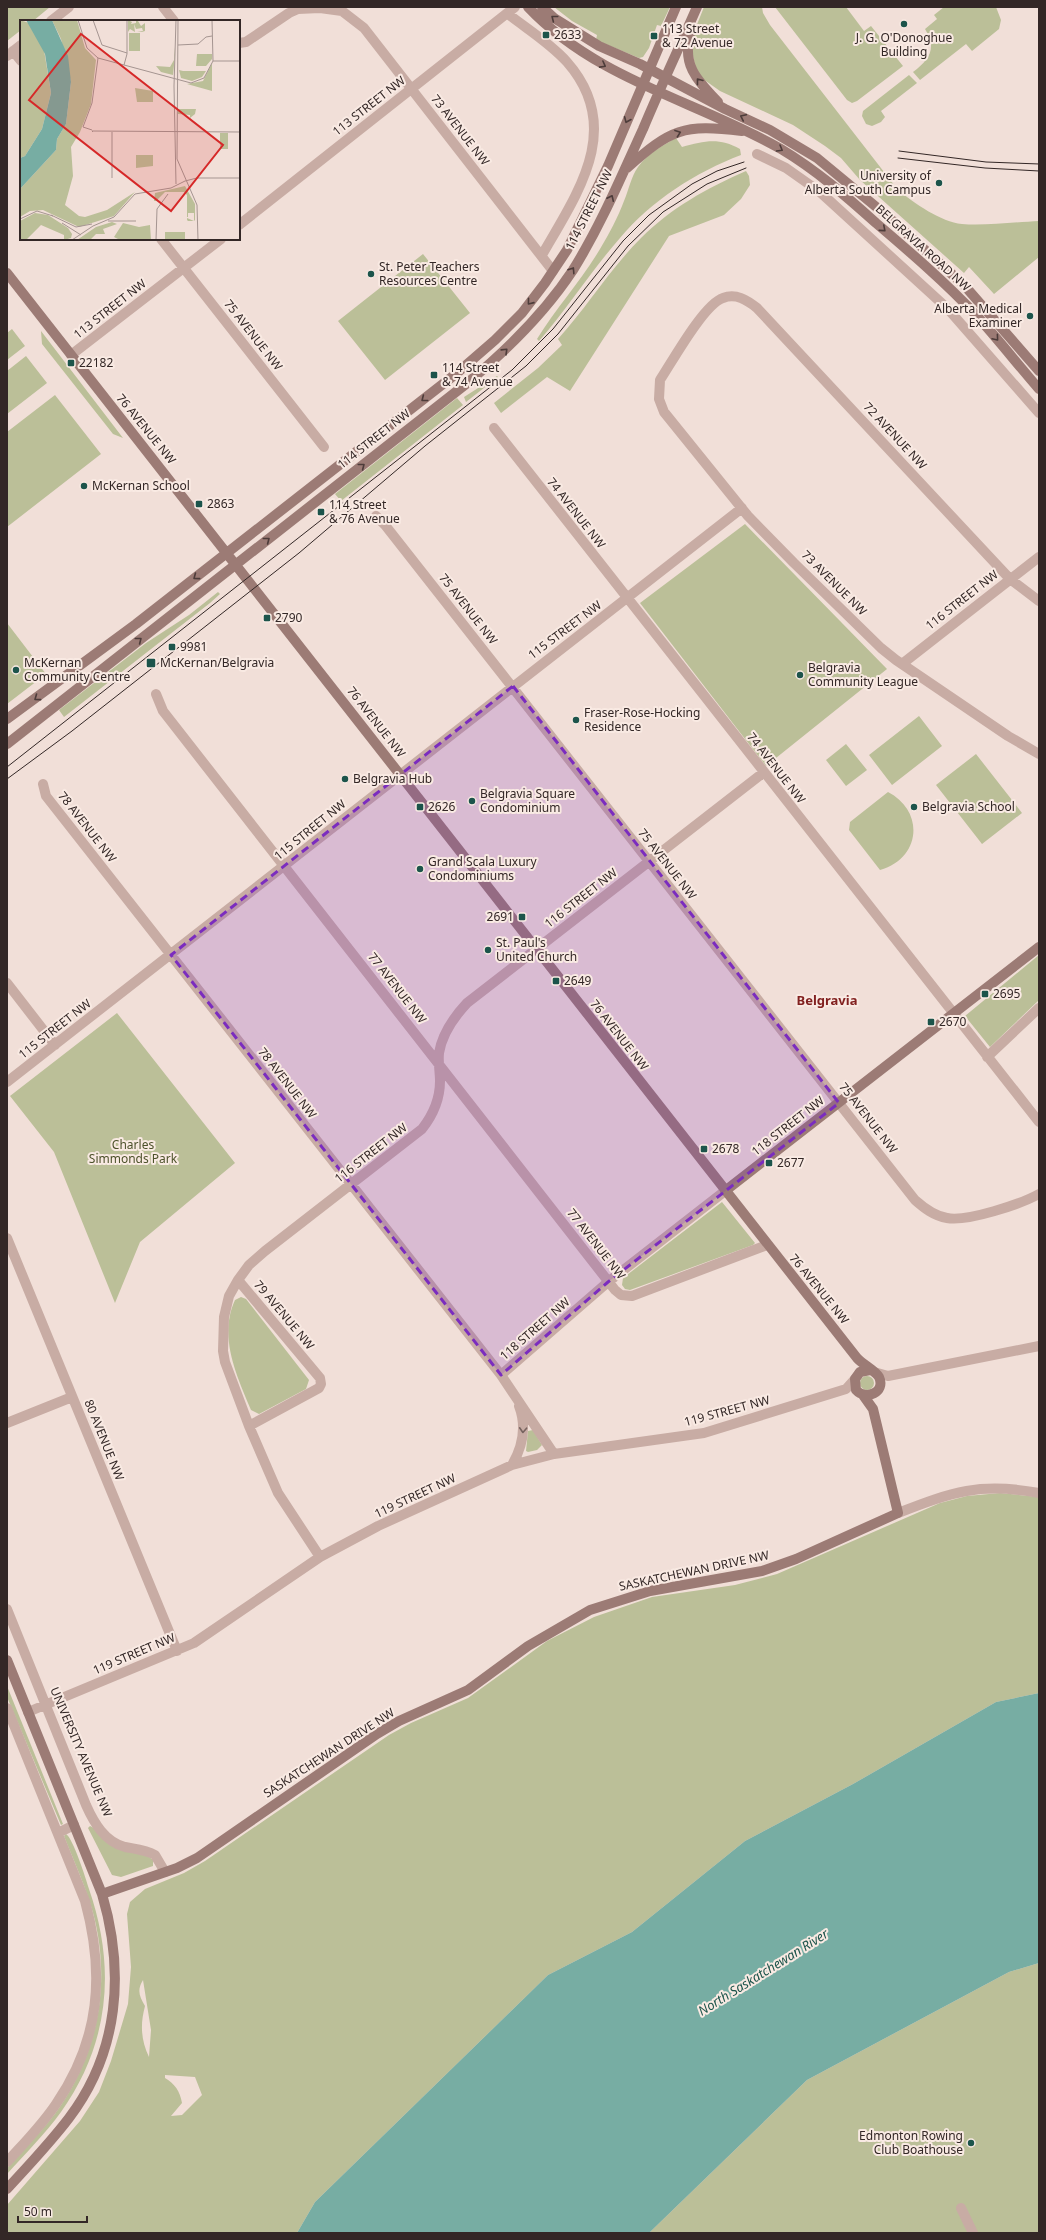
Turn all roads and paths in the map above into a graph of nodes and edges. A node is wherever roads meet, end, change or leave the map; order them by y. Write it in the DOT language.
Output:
graph roads {
  1 [pos="69,7"];
  2 [pos="163,7"];
  3 [pos="528,7"];
  4 [pos="542,7"];
  5 [pos="676,7"];
  6 [pos="298,8"];
  7 [pos="342,9"];
  8 [pos="511,10"];
  9 [pos="695,11"];
  10 [pos="52,20"];
  11 [pos="173,20"];
  12 [pos="240,43"];
  13 [pos="575,48"];
  14 [pos="14,50"];
  15 [pos="20,59"];
  16 [pos="671,66"];
  17 [pos="650,70"];
  18 [pos="665,77"];
  19 [pos="643,84"];
  20 [pos="412,89"];
  21 [pos="659,91"];
  22 [pos="725,109"];
  23 [pos="745,132"];
  24 [pos="757,154"];
  25 [pos="624,171"];
  26 [pos="240,224"];
  27 [pos="162,240"];
  28 [pos="220,240"];
  29 [pos="542,255"];
  30 [pos="184,268"];
  31 [pos="553,271"];
  32 [pos="7,274"];
  33 [pos="729,296"];
  34 [pos="71,355"];
  35 [pos="1039,371"];
  36 [pos="1039,389"];
  37 [pos="1039,413"];
  38 [pos="494,428"];
  39 [pos="324,447"];
  40 [pos="742,508"];
  41 [pos="376,516"];
  42 [pos="227,553"];
  43 [pos="1039,557"];
  44 [pos="236,565"];
  45 [pos="1010,579"];
  46 [pos="627,599"];
  47 [pos="1039,601"];
  48 [pos="902,664"];
  49 [pos="513,686"];
  50 [pos="156,694"];
  51 [pos="7,719"];
  52 [pos="7,744"];
  53 [pos="1039,754"];
  54 [pos="763,773"];
  55 [pos="401,774"];
  56 [pos="43,784"];
  57 [pos="649,862"];
  58 [pos="285,867"];
  59 [pos="1039,947"];
  60 [pos="536,949"];
  61 [pos="171,955"];
  62 [pos="7,983"];
  63 [pos="1039,1008"];
  64 [pos="952,1014"];
  65 [pos="55,1045"];
  66 [pos="988,1057"];
  67 [pos="439,1063"];
  68 [pos="7,1082"];
  69 [pos="839,1102"];
  70 [pos="1039,1122"];
  71 [pos="350,1185"];
  72 [pos="725,1191"];
  73 [pos="1039,1194"];
  74 [pos="7,1238"];
  75 [pos="767,1245"];
  76 [pos="238,1280"];
  77 [pos="608,1282"];
  78 [pos="1039,1346"];
  79 [pos="857,1358"];
  80 [pos="872,1371"];
  81 [pos="501,1375"];
  82 [pos="888,1376"];
  83 [pos="856,1377"];
  84 [pos="879,1388"];
  85 [pos="846,1389"];
  86 [pos="861,1394"];
  87 [pos="515,1395"];
  88 [pos="72,1397"];
  89 [pos="873,1409"];
  90 [pos="7,1424"];
  91 [pos="250,1426"];
  92 [pos="554,1454"];
  93 [pos="512,1465"];
  94 [pos="1039,1493"];
  95 [pos="898,1513"];
  96 [pos="320,1557"];
  97 [pos="7,1609"];
  98 [pos="177,1651"];
  99 [pos="7,1660"];
  100 [pos="46,1705"];
  101 [pos="7,1708"];
  102 [pos="28,1712"];
  103 [pos="74,1825"];
  104 [pos="58,1832"];
  105 [pos="165,1872"];
  106 [pos="102,1894"];
  107 [pos="7,2162"];
  108 [pos="7,2189"];
  109 [pos="961,2208"];
  110 [pos="973,2233"];
  1 -- 10 [label="street"];
  2 -- 11 [label="street"];
  3 -- 13 [label="main road"];
  17 -- 4 [label="main road, one-way"];
  5 -- 17 [label="main road"];
  6 -- 7 [label="street, 73 AVENUE NW"];
  6 -- 12 [label="street, 73 AVENUE NW"];
  7 -- 20 [label="street, 73 AVENUE NW"];
  8 -- 20 [label="street, 113 STREET NW"];
  8 -- 29 [label="street, 114 STREET NW"];
  9 -- 16 [label="main road"];
  22 -- 9 [label="main road, one-way"];
  13 -- 17 [label="main road"];
  13 -- 19 [label="main road, one-way"];
  14 -- 15 [label="street"];
  16 -- 17 [label="main road"];
  16 -- 18 [label="main road"];
  17 -- 18 [label="main road, BELGRAVIA ROAD NW"];
  17 -- 19 [label="main road, 114 STREET NW"];
  18 -- 21 [label="main road, 114 STREET NW"];
  18 -- 22 [label="main road, BELGRAVIA ROAD NW"];
  19 -- 21 [label="main road, BELGRAVIA ROAD NW"];
  19 -- 31 [label="main road, 114 STREET NW, one-way"];
  20 -- 26 [label="street, 113 STREET NW"];
  20 -- 29 [label="street, 73 AVENUE NW"];
  21 -- 23 [label="main road, BELGRAVIA ROAD NW"];
  21 -- 25 [label="main road, 114 STREET NW"];
  35 -- 22 [label="main road, BELGRAVIA ROAD NW, one-way"];
  25 -- 23 [label="main road, one-way"];
  23 -- 36 [label="main road, BELGRAVIA ROAD NW, one-way"];
  24 -- 37 [label="street"];
  44 -- 25 [label="main road, 114 STREET NW, one-way"];
  27 -- 30 [label="street, 75 AVENUE NW"];
  28 -- 30 [label="street, 113 STREET NW"];
  29 -- 31 [label="street, 73 AVENUE NW"];
  30 -- 34 [label="street, 113 STREET NW"];
  30 -- 39 [label="street, 75 AVENUE NW"];
  31 -- 42 [label="main road, 114 STREET NW, one-way"];
  32 -- 34 [label="main road, 76 AVENUE NW"];
  33 -- 40 [label="street, 73 AVENUE NW"];
  33 -- 45 [label="street, 72 AVENUE NW"];
  34 -- 42 [label="main road, 76 AVENUE NW"];
  38 -- 46 [label="street, 74 AVENUE NW"];
  40 -- 46 [label="street, 115 STREET NW"];
  40 -- 48 [label="street, 73 AVENUE NW"];
  41 -- 49 [label="street, 75 AVENUE NW"];
  42 -- 44 [label="main road, 76 AVENUE NW"];
  42 -- 51 [label="main road, 114 STREET NW, one-way"];
  43 -- 45 [label="street, 116 STREET NW"];
  52 -- 44 [label="main road, 114 STREET NW, one-way"];
  44 -- 55 [label="main road, 76 AVENUE NW"];
  45 -- 47 [label="street, 72 AVENUE NW"];
  45 -- 48 [label="street, 116 STREET NW"];
  46 -- 49 [label="street, 115 STREET NW"];
  46 -- 54 [label="street, 74 AVENUE NW"];
  48 -- 53 [label="street, 73 AVENUE NW"];
  49 -- 55 [label="street, 115 STREET NW"];
  49 -- 57 [label="street, 75 AVENUE NW"];
  50 -- 58 [label="street, 77 AVENUE NW"];
  54 -- 57 [label="street, 116 STREET NW"];
  54 -- 64 [label="street, 74 AVENUE NW"];
  55 -- 58 [label="street, 115 STREET NW"];
  55 -- 60 [label="main road, 76 AVENUE NW"];
  56 -- 61 [label="street, 78 AVENUE NW"];
  57 -- 60 [label="street, 116 STREET NW"];
  57 -- 69 [label="street, 75 AVENUE NW"];
  58 -- 61 [label="street, 115 STREET NW"];
  58 -- 67 [label="street, 77 AVENUE NW"];
  59 -- 64 [label="main road, 118 STREET NW"];
  60 -- 67 [label="street, 116 STREET NW"];
  60 -- 72 [label="main road, 76 AVENUE NW"];
  61 -- 65 [label="street, 115 STREET NW"];
  61 -- 71 [label="street, 78 AVENUE NW"];
  62 -- 65 [label="street"];
  63 -- 66 [label="street"];
  64 -- 66 [label="street, 74 AVENUE NW"];
  64 -- 69 [label="main road, 118 STREET NW"];
  65 -- 68 [label="street, 115 STREET NW"];
  66 -- 70 [label="street, 74 AVENUE NW"];
  67 -- 71 [label="street, 116 STREET NW"];
  67 -- 77 [label="street, 77 AVENUE NW"];
  69 -- 72 [label="main road, 118 STREET NW"];
  69 -- 73 [label="street, 75 AVENUE NW"];
  71 -- 76 [label="street, 116 STREET NW"];
  71 -- 81 [label="street, 78 AVENUE NW"];
  72 -- 75 [label="main road, 76 AVENUE NW"];
  72 -- 77 [label="street, 118 STREET NW"];
  74 -- 88 [label="street, 80 AVENUE NW"];
  75 -- 77 [label="street, 77 AVENUE NW"];
  75 -- 79 [label="main road, 76 AVENUE NW"];
  76 -- 91 [label="street, 79 AVENUE NW"];
  76 -- 91 [label="street, 79 AVENUE NW"];
  77 -- 81 [label="street, 118 STREET NW"];
  78 -- 82 [label="street"];
  79 -- 80 [label="main road, 76 AVENUE NW"];
  79 -- 83 [label="main road"];
  80 -- 82 [label="street"];
  80 -- 83 [label="main road"];
  80 -- 84 [label="main road, 76 AVENUE NW"];
  81 -- 87 [label="street, 78 AVENUE NW"];
  82 -- 84 [label="street"];
  83 -- 85 [label="street"];
  83 -- 86 [label="main road"];
  84 -- 86 [label="main road"];
  84 -- 89 [label="main road"];
  85 -- 86 [label="street"];
  85 -- 92 [label="street, 119 STREET NW"];
  86 -- 89 [label="main road"];
  87 -- 92 [label="street, 78 AVENUE NW"];
  87 -- 93 [label="street, 78 AVENUE NW, one-way"];
  88 -- 90 [label="street"];
  88 -- 98 [label="street, 80 AVENUE NW"];
  89 -- 95 [label="main road"];
  91 -- 96 [label="street, 79 AVENUE NW"];
  92 -- 93 [label="street, 119 STREET NW"];
  93 -- 96 [label="street, 119 STREET NW"];
  94 -- 95 [label="street, SASKATCHEWAN DRIVE NW"];
  95 -- 105 [label="main road, SASKATCHEWAN DRIVE NW"];
  96 -- 98 [label="street, 119 STREET NW"];
  97 -- 100 [label="street, UNIVERSITY AVENUE NW"];
  98 -- 100 [label="street, 119 STREET NW"];
  99 -- 102 [label="main road"];
  100 -- 102 [label="street, 119 STREET NW"];
  100 -- 105 [label="street, UNIVERSITY AVENUE NW"];
  101 -- 104 [label="street"];
  102 -- 103 [label="main road"];
  103 -- 104 [label="street"];
  103 -- 106 [label="main road"];
  104 -- 107 [label="street"];
  105 -- 106 [label="main road, SASKATCHEWAN DRIVE NW"];
  106 -- 108 [label="main road"];
  109 -- 110 [label="street"];
}
